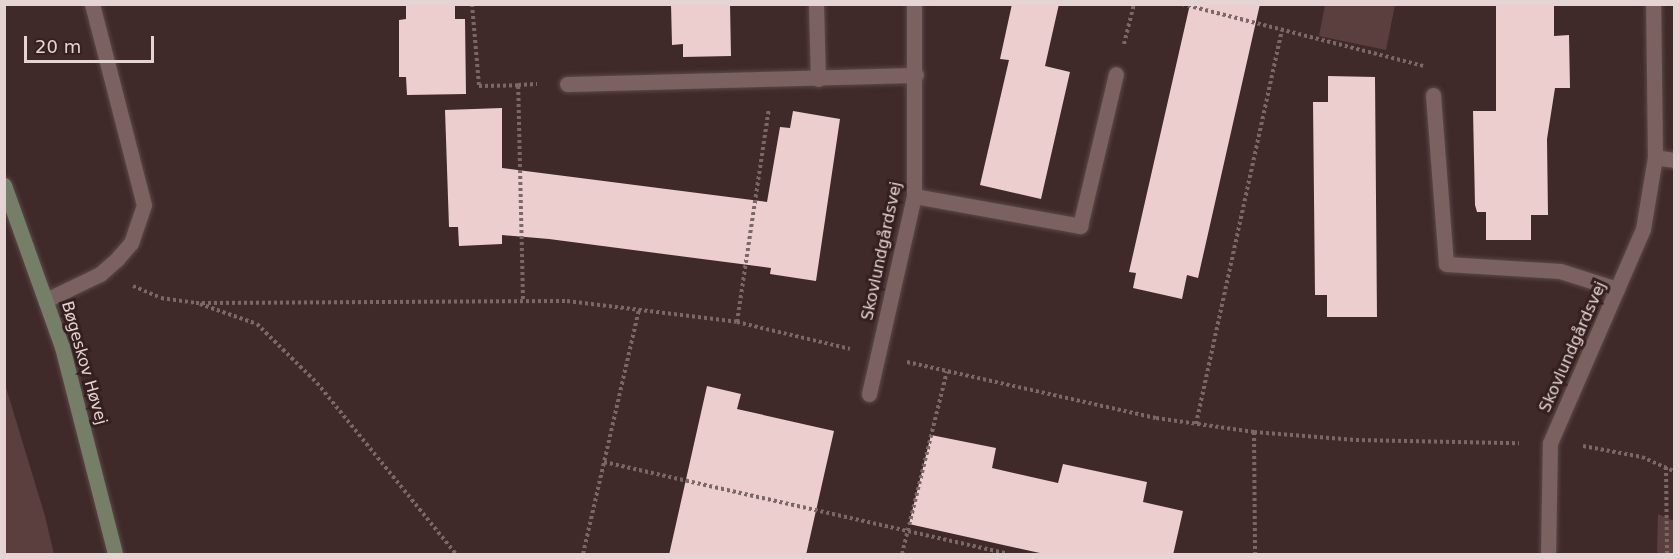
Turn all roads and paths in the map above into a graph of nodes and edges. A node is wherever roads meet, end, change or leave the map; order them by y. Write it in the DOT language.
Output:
graph roads {
  1 [pos="92,4"];
  2 [pos="472,4"];
  3 [pos="816,4"];
  4 [pos="914,4"];
  5 [pos="1134,4"];
  6 [pos="1182,4"];
  7 [pos="1653,4"];
  8 [pos="1282,30"];
  9 [pos="1116,74"];
  10 [pos="916,75"];
  11 [pos="818,78"];
  12 [pos="774,79"];
  13 [pos="567,84"];
  14 [pos="518,85"];
  15 [pos="1433,95"];
  16 [pos="1655,157"];
  17 [pos="1674,160"];
  18 [pos="4,185"];
  19 [pos="914,196"];
  20 [pos="1617,289"];
  21 [pos="523,299"];
  22 [pos="46,300"];
  23 [pos="196,303"];
  24 [pos="639,309"];
  25 [pos="737,322"];
  26 [pos="947,371"];
  27 [pos="869,394"];
  28 [pos="1196,424"];
  29 [pos="1254,432"];
  30 [pos="604,462"];
  31 [pos="1666,467"];
  32 [pos="907,531"];
  33 [pos="115,555"];
  34 [pos="456,555"];
  35 [pos="583,555"];
  36 [pos="902,555"];
  37 [pos="1008,555"];
  38 [pos="1255,555"];
  39 [pos="1548,555"];
  40 [pos="1667,555"];
  1 -- 22 [label="street"];
  2 -- 14 [label="path"];
  3 -- 11 [label="street"];
  4 -- 10 [label="street, Skovlundgårdsvej"];
  5 -- 9 [label="path"];
  6 -- 8 [label="path"];
  7 -- 16 [label="street, Skovlundgårdsvej"];
  8 -- 15 [label="path"];
  8 -- 28 [label="path"];
  9 -- 19 [label="street"];
  10 -- 11 [label="street"];
  10 -- 19 [label="street, Skovlundgårdsvej"];
  11 -- 12 [label="street"];
  12 -- 13 [label="street"];
  12 -- 25 [label="path"];
  13 -- 14 [label="path"];
  14 -- 21 [label="path"];
  15 -- 20 [label="street"];
  16 -- 17 [label="street"];
  16 -- 20 [label="street, Skovlundgårdsvej"];
  18 -- 22 [label="street, Bøgeskov Høvej"];
  19 -- 27 [label="street, Skovlundgårdsvej"];
  20 -- 39 [label="street, Skovlundgårdsvej"];
  22 -- 33 [label="street, Bøgeskov Høvej"];
  23 -- 34 [label="path"];
  24 -- 30 [label="path"];
  26 -- 32 [label="path"];
  29 -- 38 [label="path"];
  30 -- 32 [label="path"];
  30 -- 35 [label="path"];
  31 -- 40 [label="path"];
  32 -- 36 [label="path"];
  32 -- 37 [label="path"];
}
